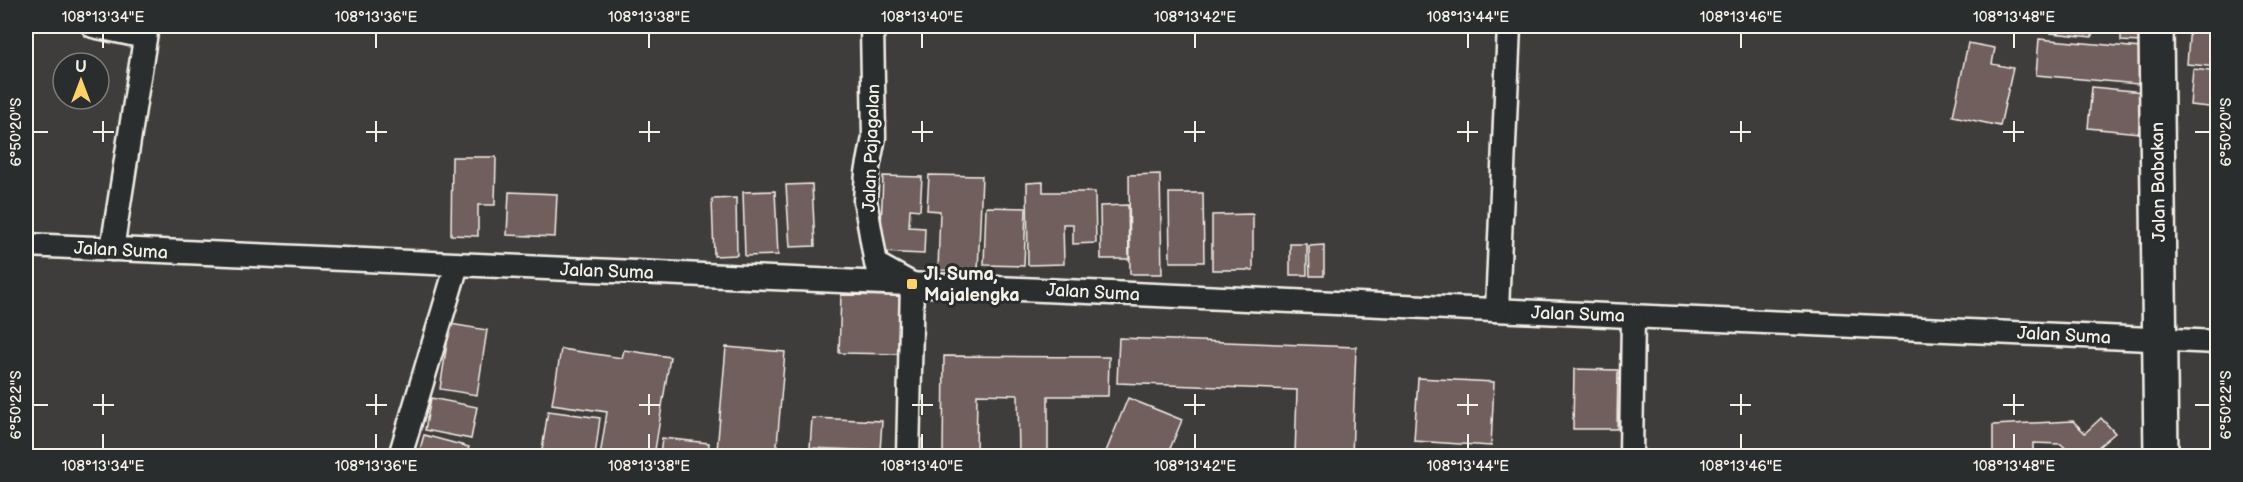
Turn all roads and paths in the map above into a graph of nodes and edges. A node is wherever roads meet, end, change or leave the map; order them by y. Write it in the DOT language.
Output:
graph roads {
  1 [pos="93,26"];
  2 [pos="872,26"];
  3 [pos="1509,26"];
  4 [pos="2156,26"];
  5 [pos="146,31"];
  6 [pos="26,246"];
  7 [pos="112,249"];
  8 [pos="456,265"];
  9 [pos="912,284"];
  10 [pos="1497,310"];
  11 [pos="1633,316"];
  12 [pos="2160,339"];
  13 [pos="2217,342"];
  14 [pos="400,456"];
  15 [pos="908,456"];
  16 [pos="1631,456"];
  17 [pos="2161,456"];
  1 -- 5 [label="street"];
  2 -- 9 [label="street, Jalan Pajagalan"];
  3 -- 10 [label="street"];
  4 -- 12 [label="street, Jalan Babakan"];
  5 -- 7 [label="street"];
  6 -- 7 [label="street, Jalan Suma"];
  7 -- 8 [label="street, Jalan Suma"];
  8 -- 9 [label="street, Jalan Suma"];
  8 -- 14 [label="street"];
  9 -- 10 [label="street, Jalan Suma"];
  9 -- 15 [label="street"];
  10 -- 11 [label="street, Jalan Suma"];
  11 -- 12 [label="street, Jalan Suma"];
  11 -- 16 [label="street"];
  12 -- 13 [label="street, Jalan Suma"];
  12 -- 17 [label="street, Jalan Babakan"];
}
